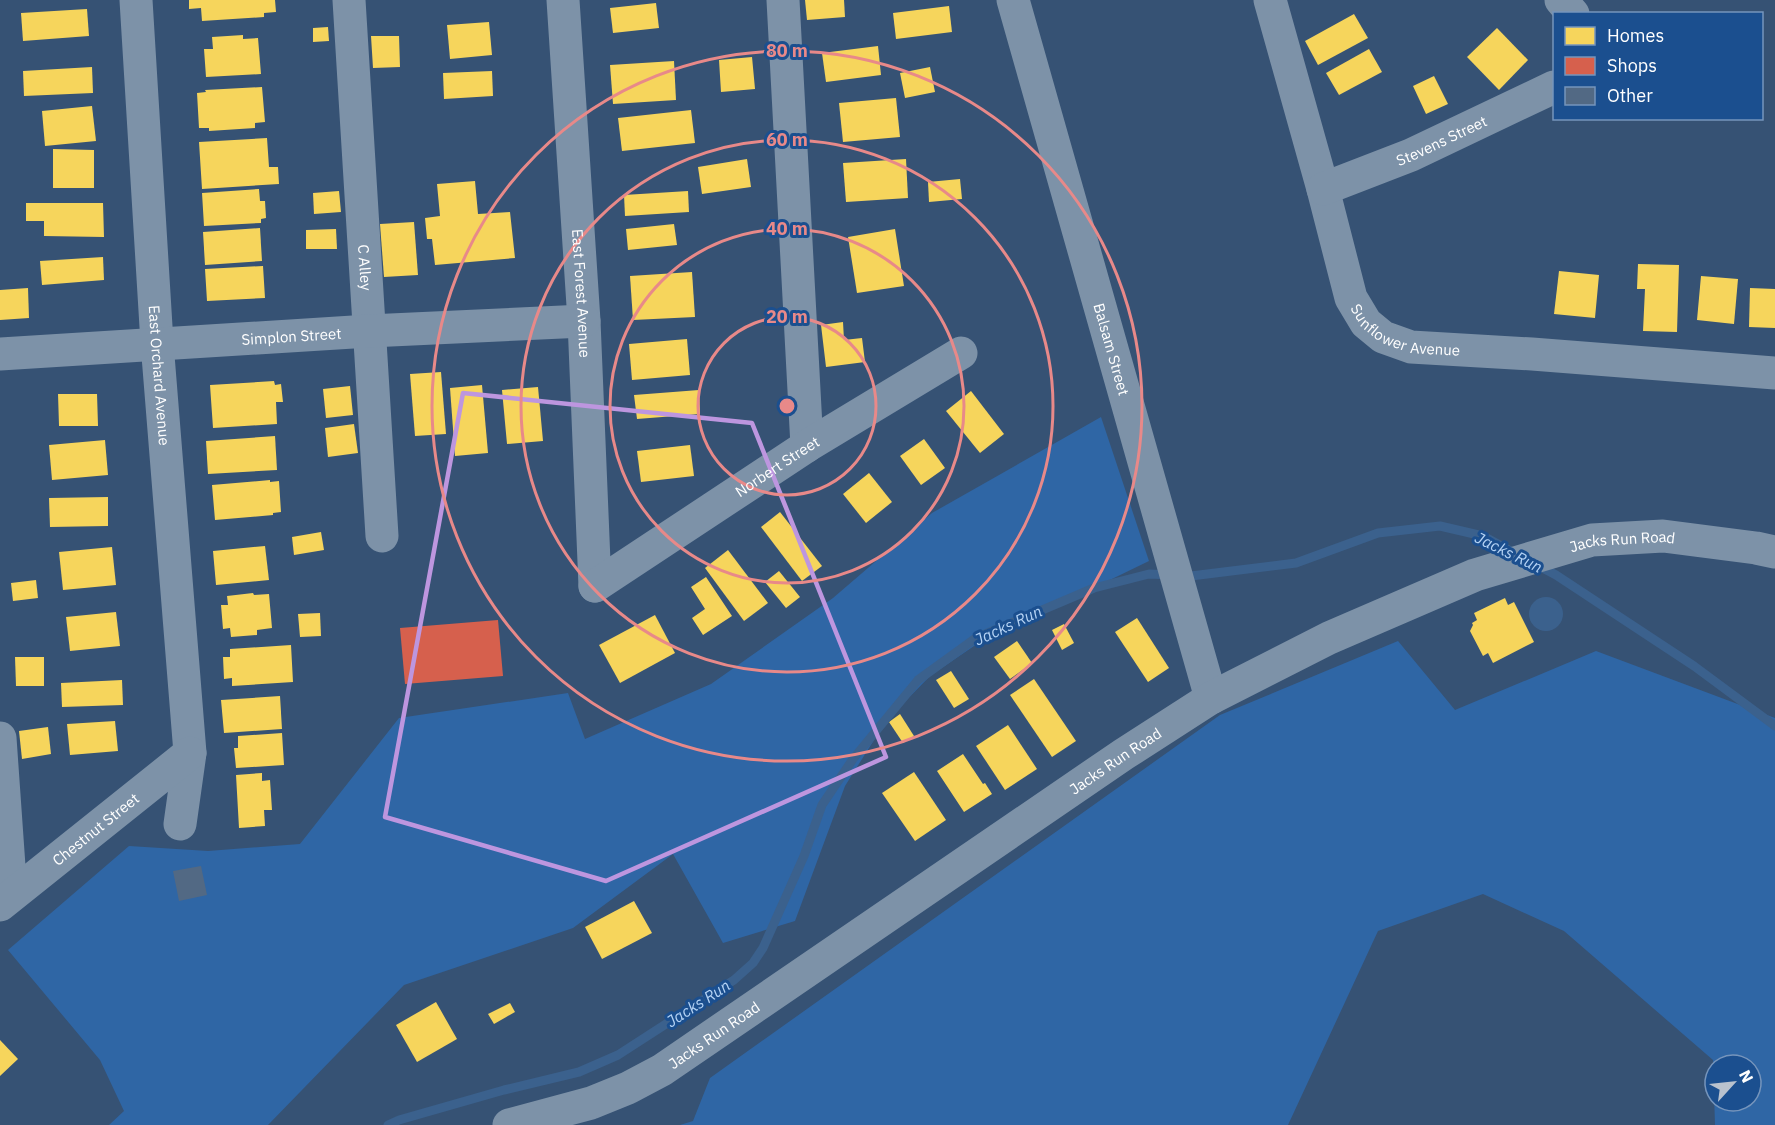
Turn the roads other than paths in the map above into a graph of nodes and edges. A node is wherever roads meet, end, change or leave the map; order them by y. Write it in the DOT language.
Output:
graph roads {
  1 [pos="136,0"];
  2 [pos="349,0"];
  3 [pos="562,0"];
  4 [pos="783,0"];
  5 [pos="1013,0"];
  6 [pos="1270,0"];
  7 [pos="1561,0"];
  8 [pos="1571,12"];
  9 [pos="1553,87"];
  10 [pos="1323,189"];
  11 [pos="584,321"];
  12 [pos="369,331"];
  13 [pos="157,343"];
  14 [pos="961,353"];
  15 [pos="0,354"];
  16 [pos="1775,373"];
  17 [pos="807,446"];
  18 [pos="382,536"];
  19 [pos="1775,552"];
  20 [pos="595,586"];
  21 [pos="1211,698"];
  22 [pos="0,738"];
  23 [pos="190,753"];
  24 [pos="180,824"];
  25 [pos="5,900"];
  26 [pos="509,1125"];
  1 -- 13 [label="street, East Orchard Avenue"];
  2 -- 12 [label="street, C Alley"];
  3 -- 11 [label="street, East Forest Avenue"];
  4 -- 17 [label="street"];
  5 -- 21 [label="street, Balsam Street"];
  6 -- 10 [label="street, Sunflower Avenue"];
  7 -- 8 [label="street"];
  9 -- 10 [label="street, Stevens Street"];
  10 -- 16 [label="street, Sunflower Avenue"];
  11 -- 12 [label="street, Simplon Street"];
  11 -- 20 [label="street, East Forest Avenue"];
  12 -- 13 [label="street, Simplon Street"];
  12 -- 18 [label="street, C Alley"];
  13 -- 15 [label="street, Simplon Street"];
  13 -- 23 [label="street, East Orchard Avenue"];
  14 -- 17 [label="street, Norbert Street"];
  17 -- 20 [label="street, Norbert Street"];
  19 -- 21 [label="street, Jacks Run Road"];
  21 -- 26 [label="street, Jacks Run Road"];
  22 -- 25 [label="street"];
  23 -- 24 [label="street, East Orchard Avenue"];
  23 -- 25 [label="street, Chestnut Street"];
}
